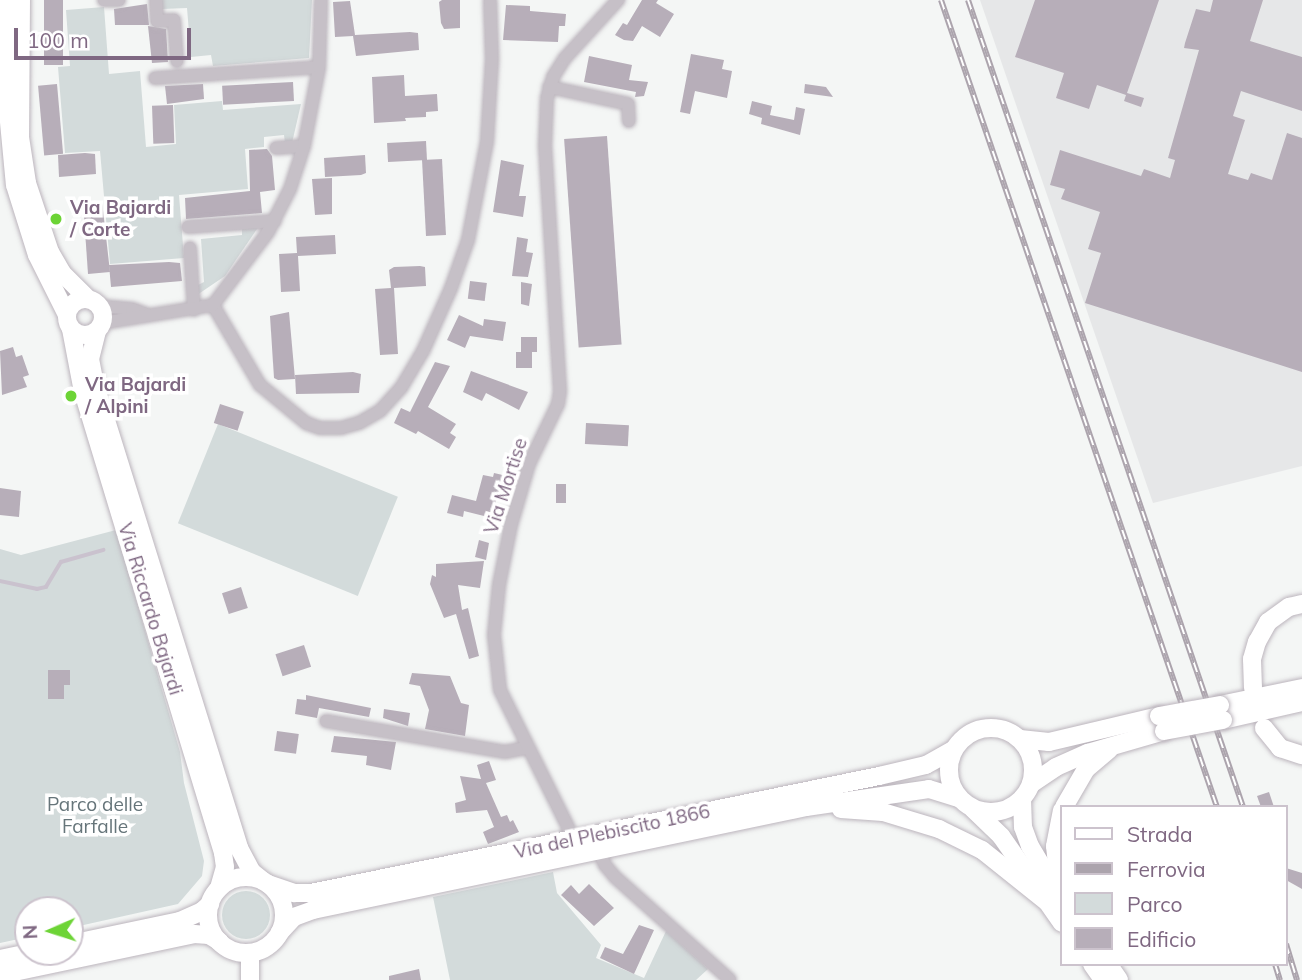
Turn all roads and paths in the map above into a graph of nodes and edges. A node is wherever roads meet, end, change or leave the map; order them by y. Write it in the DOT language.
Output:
graph roads {
  1 [pos="8,0"];
  2 [pos="21,0"];
  3 [pos="104,0"];
  4 [pos="119,0"];
  5 [pos="156,0"];
  6 [pos="321,0"];
  7 [pos="490,0"];
  8 [pos="618,0"];
  9 [pos="177,61"];
  10 [pos="319,67"];
  11 [pos="155,78"];
  12 [pos="549,87"];
  13 [pos="629,121"];
  14 [pos="304,146"];
  15 [pos="276,148"];
  16 [pos="275,221"];
  17 [pos="188,227"];
  18 [pos="190,248"];
  19 [pos="214,305"];
  20 [pos="194,310"];
  21 [pos="97,315"];
  22 [pos="69,322"];
  23 [pos="1302,604"];
  24 [pos="1253,688"];
  25 [pos="1302,688"];
  26 [pos="1299,704"];
  27 [pos="1222,713"];
  28 [pos="326,720"];
  29 [pos="1162,724"];
  30 [pos="1264,728"];
  31 [pos="1020,739"];
  32 [pos="1119,743"];
  33 [pos="526,748"];
  34 [pos="953,750"];
  35 [pos="1302,755"];
  36 [pos="1026,791"];
  37 [pos="959,798"];
  38 [pos="1065,805"];
  39 [pos="806,807"];
  40 [pos="973,809"];
  41 [pos="1060,823"];
  42 [pos="571,841"];
  43 [pos="599,851"];
  44 [pos="265,883"];
  45 [pos="214,896"];
  46 [pos="1057,899"];
  47 [pos="280,932"];
  48 [pos="84,941"];
  49 [pos="219,941"];
  50 [pos="250,953"];
  51 [pos="0,975"];
  52 [pos="250,980"];
  53 [pos="730,980"];
  1 -- 22 [label="main road, Via Riccardo Bajardi"];
  2 -- 21 [label="main road"];
  3 -- 4 [label="street"];
  5 -- 9 [label="street"];
  6 -- 10 [label="street"];
  7 -- 19 [label="street"];
  8 -- 12 [label="street, Via Mortise"];
  10 -- 11 [label="street"];
  10 -- 14 [label="street"];
  12 -- 13 [label="street"];
  12 -- 33 [label="street, Via Mortise"];
  14 -- 15 [label="street"];
  14 -- 16 [label="street"];
  16 -- 17 [label="street"];
  16 -- 19 [label="street"];
  18 -- 20 [label="street"];
  19 -- 20 [label="street"];
  20 -- 21 [label="street"];
  21 -- 22 [label="main road"];
  21 -- 22 [label="main road"];
  21 -- 44 [label="main road, Via Riccardo Bajardi"];
  22 -- 45 [label="main road, Via Riccardo Bajardi"];
  23 -- 24 [label="main road"];
  25 -- 27 [label="main road"];
  26 -- 27 [label="main road"];
  27 -- 29 [label="main road, bridge"];
  28 -- 33 [label="street"];
  29 -- 31 [label="main road"];
  29 -- 32 [label="main road"];
  30 -- 35 [label="main road"];
  31 -- 34 [label="main road"];
  31 -- 36 [label="main road"];
  32 -- 36 [label="main road"];
  32 -- 38 [label="main road"];
  33 -- 42 [label="street, Via Mortise"];
  34 -- 37 [label="main road"];
  34 -- 42 [label="main road, Via del Plebiscito 1866"];
  36 -- 40 [label="main road"];
  36 -- 46 [label="main road"];
  37 -- 39 [label="main road, Via del Plebiscito 1866"];
  37 -- 40 [label="main road"];
  39 -- 43 [label="main road, Via del Plebiscito 1866"];
  39 -- 46 [label="main road"];
  40 -- 46 [label="main road"];
  41 -- 46 [label="main road"];
  42 -- 44 [label="main road, Via del Plebiscito 1866"];
  43 -- 47 [label="main road, Via del Plebiscito 1866"];
  43 -- 53 [label="street"];
  44 -- 45 [label="main road"];
  44 -- 47 [label="main road"];
  45 -- 48 [label="main road"];
  45 -- 49 [label="main road"];
  47 -- 50 [label="main road"];
  49 -- 50 [label="main road"];
  49 -- 51 [label="main road"];
  50 -- 52 [label="main road"];
}
